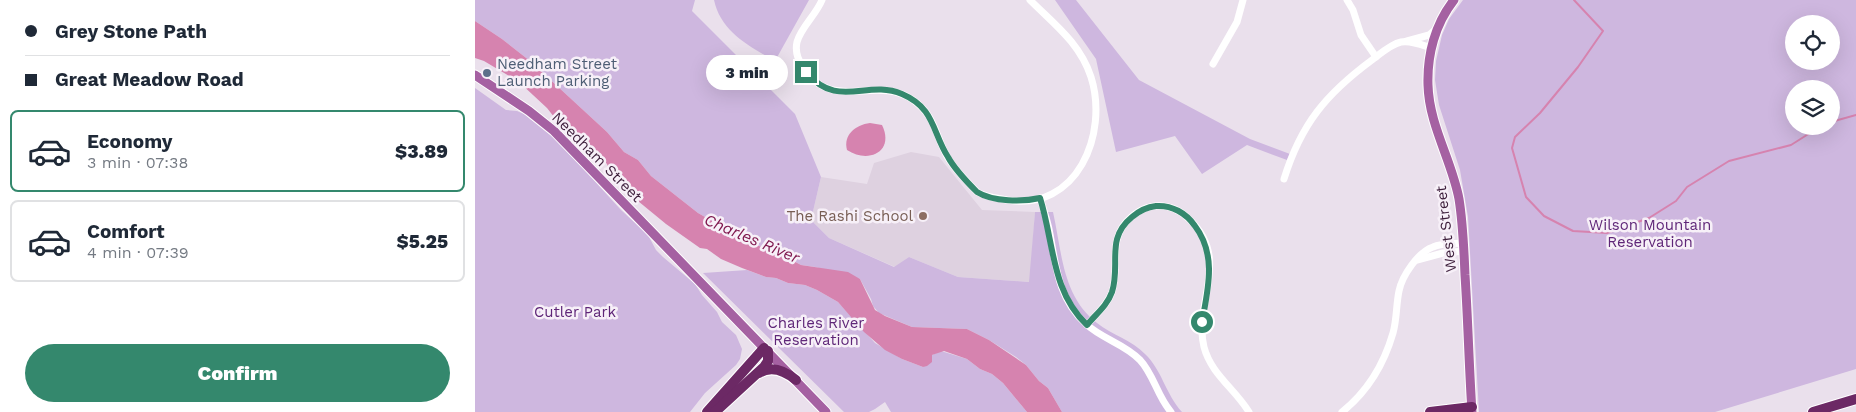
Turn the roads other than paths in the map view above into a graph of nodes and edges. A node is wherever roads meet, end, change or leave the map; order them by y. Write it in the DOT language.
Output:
graph roads {
  1 [pos="822,0"];
  2 [pos="1030,0"];
  3 [pos="1243,0"];
  4 [pos="1347,0"];
  5 [pos="1454,0"];
  6 [pos="1438,27"];
  7 [pos="1402,42"];
  8 [pos="1431,48"];
  9 [pos="1376,57"];
  10 [pos="1213,64"];
  11 [pos="475,75"];
  12 [pos="1284,179"];
  13 [pos="1040,198"];
  14 [pos="1463,247"];
  15 [pos="1087,325"];
  16 [pos="766,350"];
  17 [pos="758,373"];
  18 [pos="796,380"];
  19 [pos="1856,399"];
  20 [pos="1472,409"];
  21 [pos="707,412"];
  22 [pos="715,412"];
  23 [pos="826,412"];
  24 [pos="1171,412"];
  25 [pos="1249,412"];
  26 [pos="1341,412"];
  27 [pos="1430,412"];
  28 [pos="1813,412"];
  1 -- 13 [label="street"];
  2 -- 13 [label="street"];
  3 -- 10 [label="street"];
  4 -- 9 [label="street"];
  5 -- 6 [label="main road, West Street"];
  6 -- 7 [label="street"];
  6 -- 8 [label="main road, West Street"];
  7 -- 8 [label="street"];
  7 -- 9 [label="street"];
  8 -- 14 [label="main road, West Street"];
  9 -- 12 [label="street"];
  11 -- 16 [label="main road, Needham Street"];
  13 -- 15 [label="street"];
  14 -- 20 [label="main road, West Street"];
  14 -- 26 [label="street"];
  15 -- 24 [label="street"];
  15 -- 25 [label="street"];
  16 -- 17 [label="highway"];
  16 -- 18 [label="main road, Needham Street"];
  16 -- 21 [label="highway"];
  17 -- 18 [label="highway"];
  17 -- 22 [label="highway"];
  18 -- 23 [label="main road, Needham Street"];
  19 -- 28 [label="highway"];
  20 -- 27 [label="highway"];
}
